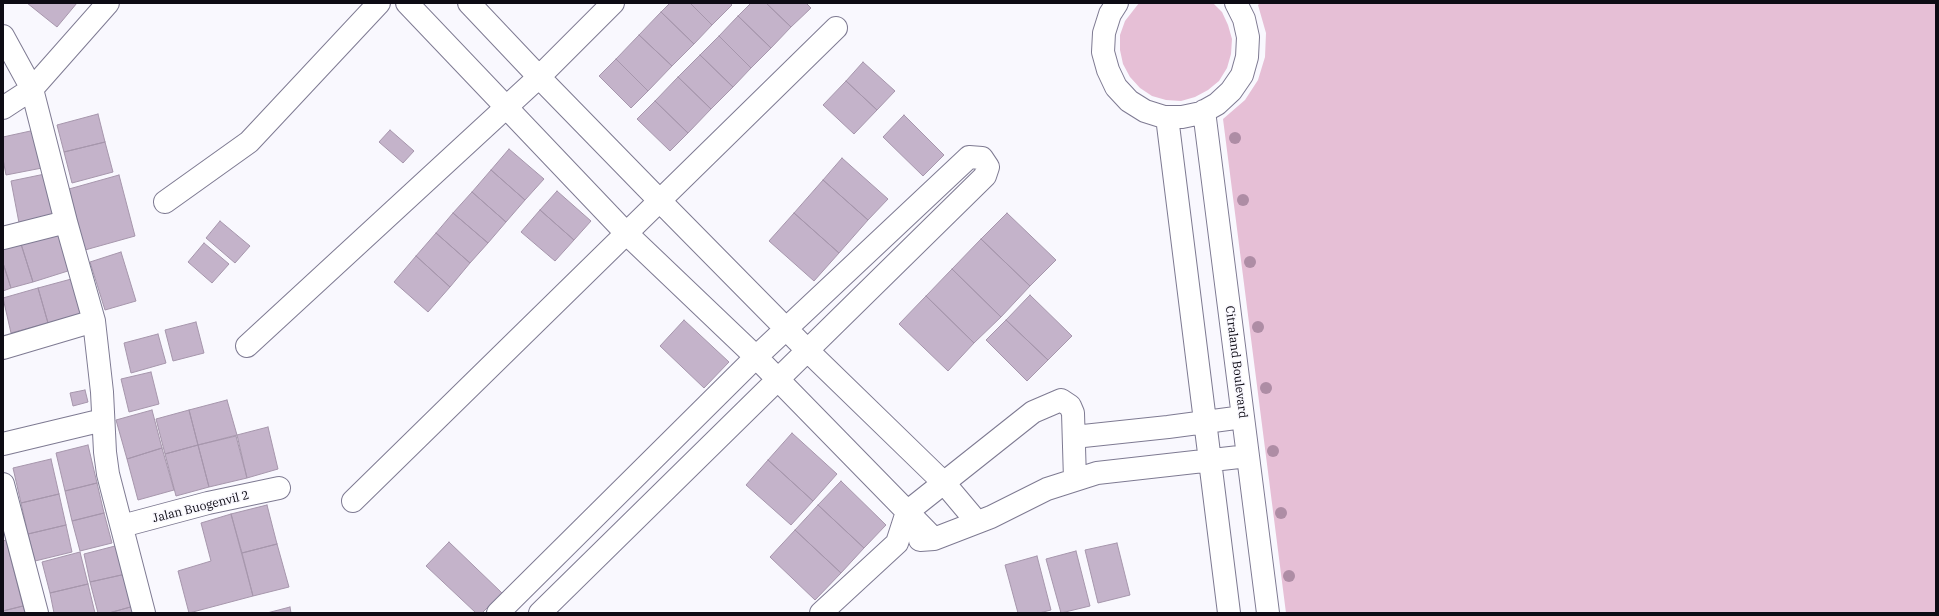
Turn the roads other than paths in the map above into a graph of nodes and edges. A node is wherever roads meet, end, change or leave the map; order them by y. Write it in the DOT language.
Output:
graph roads {
  1 [pos="108,3"];
  2 [pos="379,3"];
  3 [pos="407,3"];
  4 [pos="469,3"];
  5 [pos="613,3"];
  6 [pos="1117,3"];
  7 [pos="1237,4"];
  8 [pos="836,28"];
  9 [pos="3,36"];
  10 [pos="539,77"];
  11 [pos="32,89"];
  12 [pos="3,108"];
  13 [pos="505,108"];
  14 [pos="1204,111"];
  15 [pos="1167,117"];
  16 [pos="659,200"];
  17 [pos="165,202"];
  18 [pos="66,222"];
  19 [pos="626,232"];
  20 [pos="3,238"];
  21 [pos="94,321"];
  22 [pos="786,329"];
  23 [pos="247,346"];
  24 [pos="3,348"];
  25 [pos="808,351"];
  26 [pos="756,357"];
  27 [pos="779,380"];
  28 [pos="1243,416"];
  29 [pos="103,420"];
  30 [pos="1205,422"];
  31 [pos="1074,437"];
  32 [pos="3,444"];
  33 [pos="1248,456"];
  34 [pos="1210,460"];
  35 [pos="1075,480"];
  36 [pos="3,484"];
  37 [pos="945,484"];
  38 [pos="279,488"];
  39 [pos="353,501"];
  40 [pos="907,512"];
  41 [pos="977,522"];
  42 [pos="122,526"];
  43 [pos="934,539"];
  44 [pos="897,543"];
  45 [pos="37,613"];
  46 [pos="144,613"];
  47 [pos="498,613"];
  48 [pos="540,613"];
  49 [pos="821,613"];
  50 [pos="1229,613"];
  51 [pos="1268,613"];
  1 -- 11 [label="street"];
  2 -- 17 [label="street"];
  3 -- 13 [label="street"];
  4 -- 10 [label="street"];
  5 -- 10 [label="street"];
  6 -- 15 [label="street"];
  7 -- 14 [label="street"];
  8 -- 16 [label="street"];
  9 -- 11 [label="street"];
  10 -- 13 [label="street"];
  10 -- 16 [label="street"];
  11 -- 12 [label="street"];
  11 -- 18 [label="street"];
  13 -- 19 [label="street"];
  13 -- 23 [label="street"];
  14 -- 15 [label="street"];
  14 -- 28 [label="street, Citraland Boulevard"];
  15 -- 30 [label="street"];
  16 -- 19 [label="street"];
  16 -- 22 [label="street"];
  18 -- 20 [label="street"];
  18 -- 21 [label="street"];
  19 -- 26 [label="street"];
  19 -- 39 [label="street"];
  21 -- 24 [label="street"];
  21 -- 29 [label="street"];
  22 -- 25 [label="street"];
  22 -- 25 [label="street"];
  22 -- 26 [label="street"];
  25 -- 27 [label="street"];
  25 -- 37 [label="street"];
  26 -- 27 [label="street"];
  26 -- 47 [label="street"];
  27 -- 40 [label="street"];
  27 -- 48 [label="street"];
  28 -- 30 [label="street"];
  28 -- 33 [label="street, Citraland Boulevard"];
  29 -- 32 [label="street"];
  29 -- 42 [label="street"];
  30 -- 31 [label="street"];
  30 -- 34 [label="street"];
  31 -- 35 [label="street"];
  31 -- 37 [label="street"];
  33 -- 34 [label="street"];
  33 -- 51 [label="street, Citraland Boulevard"];
  34 -- 35 [label="street"];
  34 -- 50 [label="street"];
  35 -- 41 [label="street"];
  36 -- 45 [label="street"];
  37 -- 40 [label="street"];
  37 -- 41 [label="street"];
  38 -- 42 [label="street, Jalan Buogenvil 2"];
  40 -- 43 [label="street"];
  40 -- 44 [label="street"];
  41 -- 43 [label="street"];
  42 -- 46 [label="street"];
  43 -- 44 [label="street"];
  44 -- 49 [label="street"];
}
